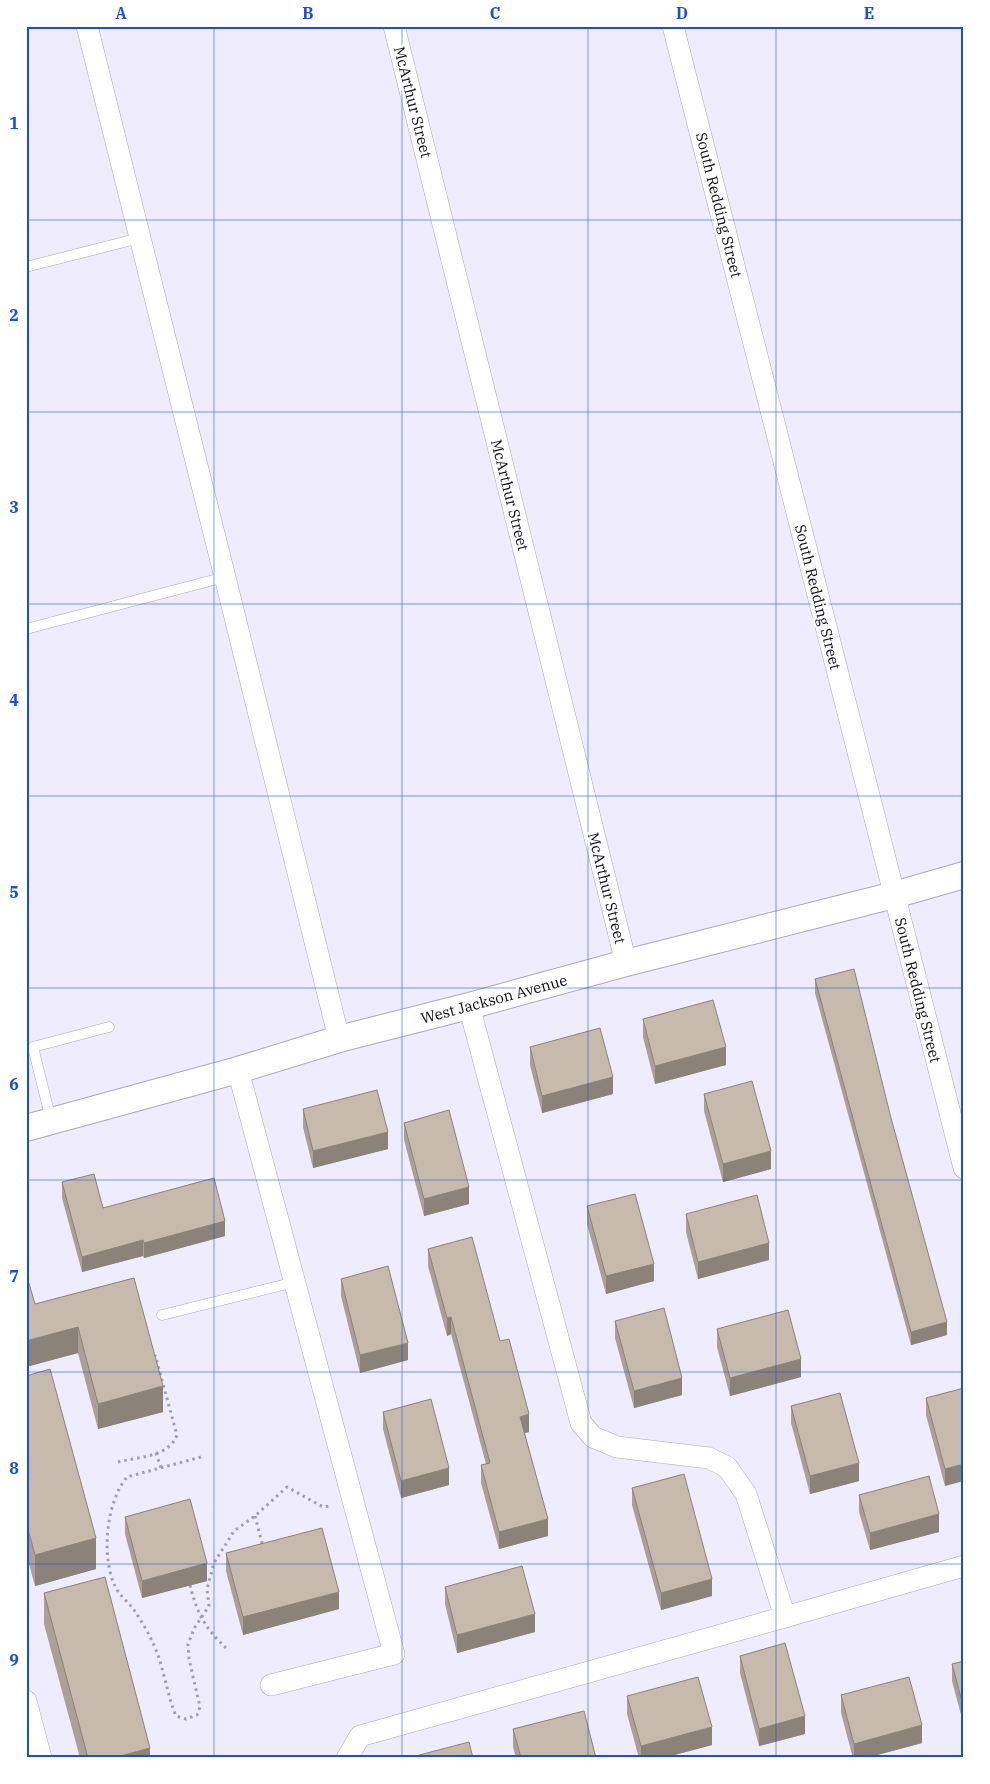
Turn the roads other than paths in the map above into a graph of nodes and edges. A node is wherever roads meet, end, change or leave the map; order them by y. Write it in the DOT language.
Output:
graph roads {
  1 [pos="87,26"];
  2 [pos="394,26"];
  3 [pos="673,26"];
  4 [pos="140,238"];
  5 [pos="26,267"];
  6 [pos="225,577"];
  7 [pos="26,629"];
  8 [pos="964,875"];
  9 [pos="894,895"];
  10 [pos="626,963"];
  11 [pos="469,1006"];
  12 [pos="109,1026"];
  13 [pos="339,1039"];
  14 [pos="30,1048"];
  15 [pos="238,1070"];
  16 [pos="51,1121"];
  17 [pos="26,1128"];
  18 [pos="964,1168"];
  19 [pos="294,1282"];
  20 [pos="162,1315"];
  21 [pos="964,1566"];
  22 [pos="785,1616"];
  23 [pos="271,1685"];
  24 [pos="27,1705"];
  25 [pos="41,1758"];
  26 [pos="347,1758"];
  1 -- 4 [label="street"];
  2 -- 10 [label="street, McArthur Street"];
  3 -- 9 [label="street, South Redding Street"];
  4 -- 5 [label="lane"];
  4 -- 6 [label="street"];
  6 -- 7 [label="lane"];
  6 -- 13 [label="street"];
  8 -- 9 [label="street, West Jackson Avenue"];
  9 -- 10 [label="street, West Jackson Avenue"];
  9 -- 18 [label="street, South Redding Street"];
  10 -- 11 [label="street, West Jackson Avenue"];
  11 -- 13 [label="street, West Jackson Avenue"];
  11 -- 22 [label="street"];
  12 -- 14 [label="lane"];
  13 -- 15 [label="street, West Jackson Avenue"];
  14 -- 16 [label="lane"];
  15 -- 16 [label="street, West Jackson Avenue"];
  15 -- 19 [label="street"];
  16 -- 17 [label="street, West Jackson Avenue"];
  19 -- 20 [label="lane"];
  19 -- 23 [label="street"];
  21 -- 22 [label="street"];
  22 -- 26 [label="street"];
  24 -- 25 [label="street"];
}
